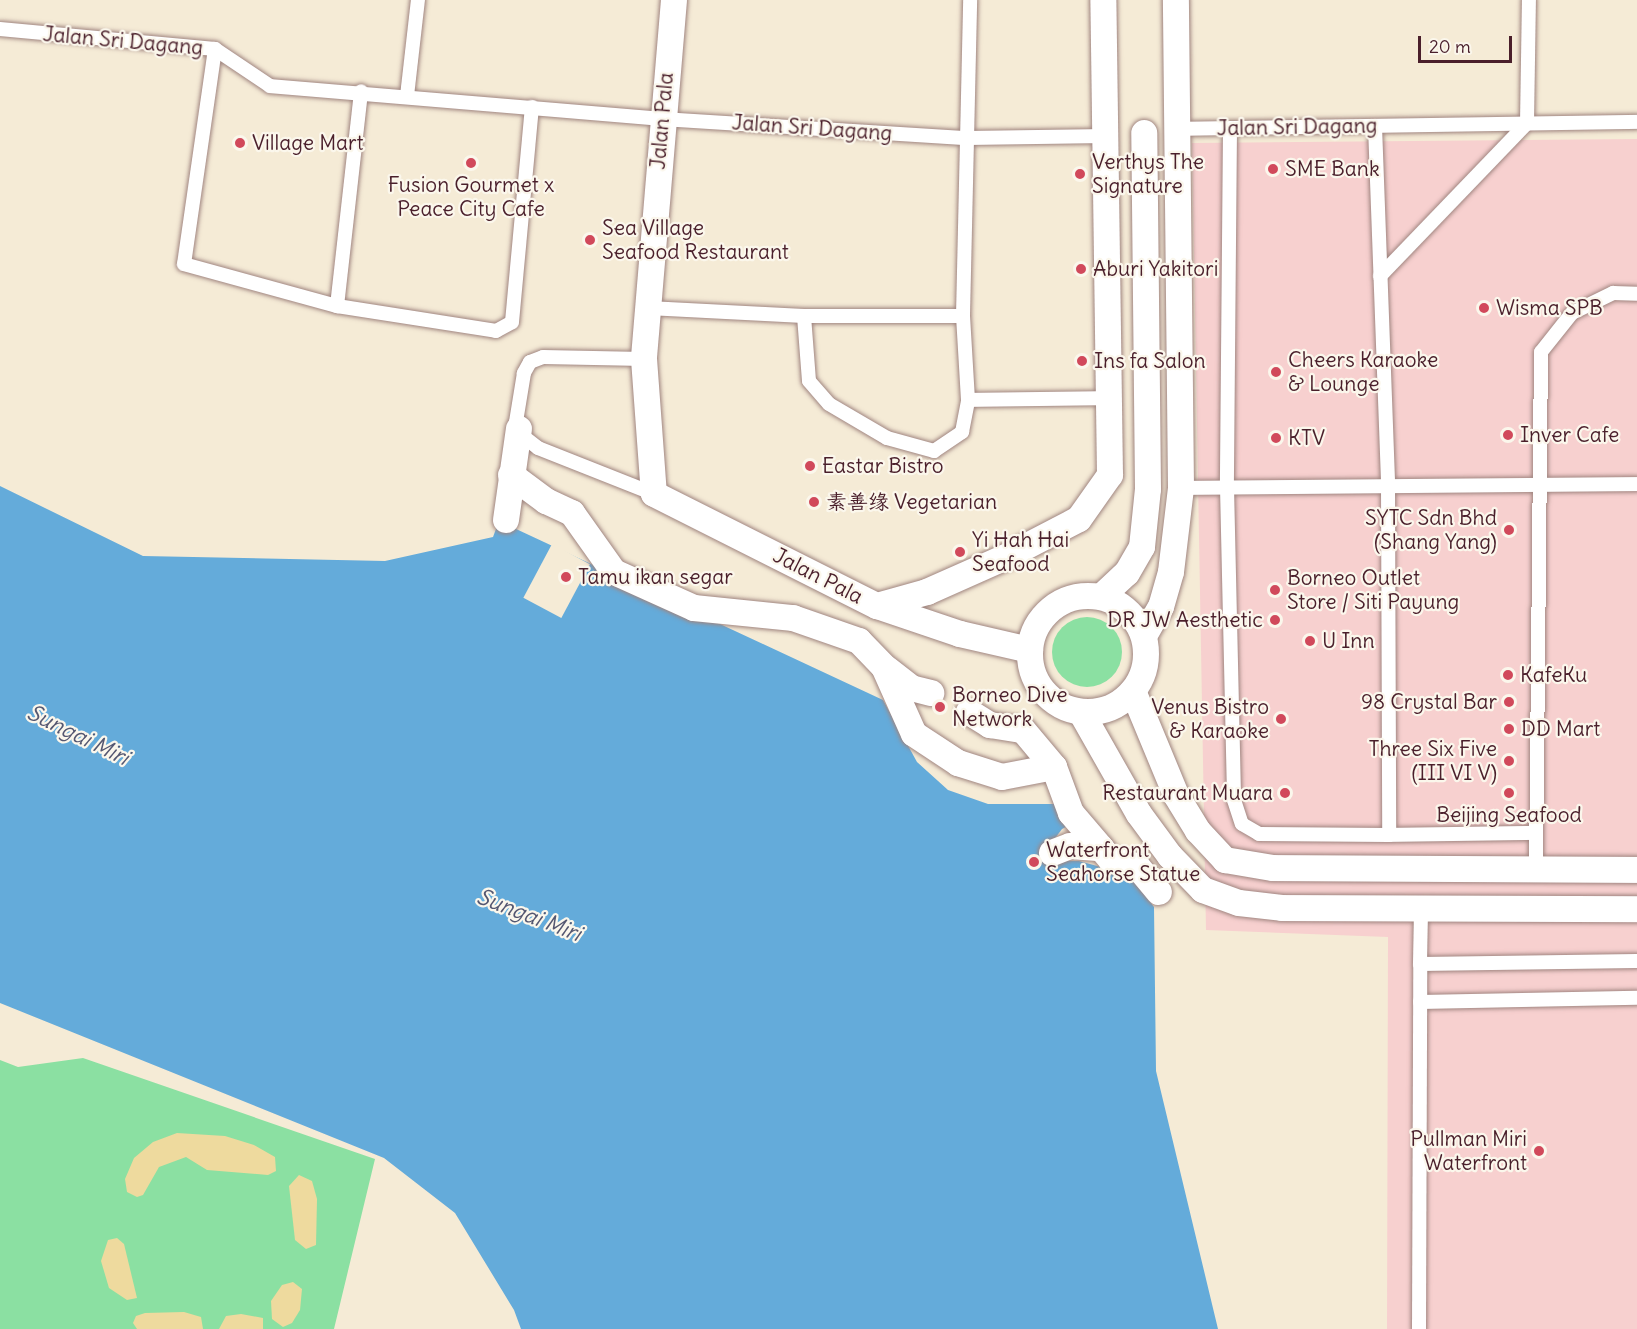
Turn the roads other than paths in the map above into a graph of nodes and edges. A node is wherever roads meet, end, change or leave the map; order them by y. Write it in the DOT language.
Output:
graph roads {
  1 [pos="418,0"];
  2 [pos="674,0"];
  3 [pos="970,0"];
  4 [pos="1103,0"];
  5 [pos="1176,0"];
  6 [pos="1529,0"];
  7 [pos="0,29"];
  8 [pos="215,49"];
  9 [pos="361,91"];
  10 [pos="407,96"];
  11 [pos="532,107"];
  12 [pos="662,119"];
  13 [pos="1637,122"];
  14 [pos="1527,123"];
  15 [pos="1375,126"];
  16 [pos="1230,128"];
  17 [pos="1176,129"];
  18 [pos="1144,133"];
  19 [pos="1107,136"];
  20 [pos="967,138"];
  21 [pos="1380,276"];
  22 [pos="1637,294"];
  23 [pos="337,306"];
  24 [pos="648,309"];
  25 [pos="804,316"];
  26 [pos="963,316"];
  27 [pos="644,360"];
  28 [pos="1111,398"];
  29 [pos="968,400"];
  30 [pos="519,429"];
  31 [pos="511,476"];
  32 [pos="1637,484"];
  33 [pos="1388,485"];
  34 [pos="1540,485"];
  35 [pos="1227,487"];
  36 [pos="1181,488"];
  37 [pos="1148,489"];
  38 [pos="654,494"];
  39 [pos="506,520"];
  40 [pos="1101,597"];
  41 [pos="877,606"];
  42 [pos="1144,636"];
  43 [pos="1030,650"];
  44 [pos="885,667"];
  45 [pos="1133,691"];
  46 [pos="931,693"];
  47 [pos="969,712"];
  48 [pos="1081,712"];
  49 [pos="1054,767"];
  50 [pos="1536,833"];
  51 [pos="1389,835"];
  52 [pos="1101,848"];
  53 [pos="1052,853"];
  54 [pos="1536,870"];
  55 [pos="1637,870"];
  56 [pos="1159,892"];
  57 [pos="1637,909"];
  58 [pos="1421,911"];
  59 [pos="1637,961"];
  60 [pos="1420,964"];
  61 [pos="1637,998"];
  62 [pos="1420,1002"];
  63 [pos="1419,1329"];
  1 -- 10 [label="lane"];
  2 -- 12 [label="street, Jalan Pala"];
  3 -- 20 [label="lane"];
  4 -- 19 [label="street, Jalan Pala"];
  5 -- 17 [label="street"];
  6 -- 14 [label="lane"];
  7 -- 8 [label="lane, Jalan Sri Dagang"];
  8 -- 9 [label="lane, Jalan Sri Dagang"];
  8 -- 23 [label="lane"];
  9 -- 10 [label="lane, Jalan Sri Dagang"];
  9 -- 23 [label="lane"];
  10 -- 11 [label="lane, Jalan Sri Dagang"];
  11 -- 12 [label="lane, Jalan Sri Dagang"];
  11 -- 23 [label="lane"];
  12 -- 20 [label="lane, Jalan Sri Dagang"];
  12 -- 24 [label="street, Jalan Pala"];
  13 -- 14 [label="lane, Jalan Sri Dagang"];
  14 -- 15 [label="lane, Jalan Sri Dagang"];
  14 -- 21 [label="lane"];
  15 -- 16 [label="lane, Jalan Sri Dagang"];
  15 -- 21 [label="lane"];
  16 -- 17 [label="lane, Jalan Sri Dagang"];
  16 -- 35 [label="lane"];
  17 -- 18 [label="street, Jalan Sri Dagang"];
  17 -- 36 [label="street"];
  18 -- 19 [label="street, Jalan Sri Dagang"];
  18 -- 37 [label="street"];
  19 -- 20 [label="lane, Jalan Sri Dagang"];
  19 -- 28 [label="street, Jalan Pala"];
  20 -- 26 [label="lane"];
  21 -- 33 [label="lane"];
  22 -- 34 [label="lane"];
  24 -- 25 [label="lane"];
  24 -- 27 [label="street, Jalan Pala"];
  25 -- 26 [label="lane"];
  25 -- 29 [label="lane"];
  26 -- 29 [label="lane"];
  27 -- 30 [label="lane"];
  27 -- 38 [label="street, Jalan Pala"];
  28 -- 29 [label="lane"];
  28 -- 41 [label="street, Jalan Pala"];
  30 -- 31 [label="street"];
  30 -- 38 [label="lane"];
  31 -- 39 [label="street"];
  31 -- 44 [label="street"];
  32 -- 34 [label="lane"];
  33 -- 34 [label="lane"];
  33 -- 35 [label="lane"];
  33 -- 51 [label="lane"];
  34 -- 50 [label="lane"];
  35 -- 36 [label="lane"];
  35 -- 51 [label="lane"];
  36 -- 37 [label="street"];
  36 -- 42 [label="street"];
  37 -- 40 [label="street"];
  38 -- 41 [label="street, Jalan Pala"];
  40 -- 42 [label="street"];
  40 -- 43 [label="street"];
  41 -- 43 [label="street"];
  42 -- 45 [label="street"];
  43 -- 48 [label="street"];
  44 -- 46 [label="street"];
  44 -- 49 [label="street"];
  45 -- 48 [label="street"];
  45 -- 54 [label="street"];
  47 -- 49 [label="street"];
  48 -- 58 [label="street"];
  49 -- 52 [label="street"];
  50 -- 51 [label="lane"];
  50 -- 54 [label="lane"];
  52 -- 53 [label="street"];
  52 -- 56 [label="street"];
  54 -- 55 [label="street"];
  57 -- 58 [label="street"];
  58 -- 60 [label="lane"];
  59 -- 60 [label="lane"];
  60 -- 62 [label="lane"];
  61 -- 62 [label="lane"];
  62 -- 63 [label="lane"];
}
